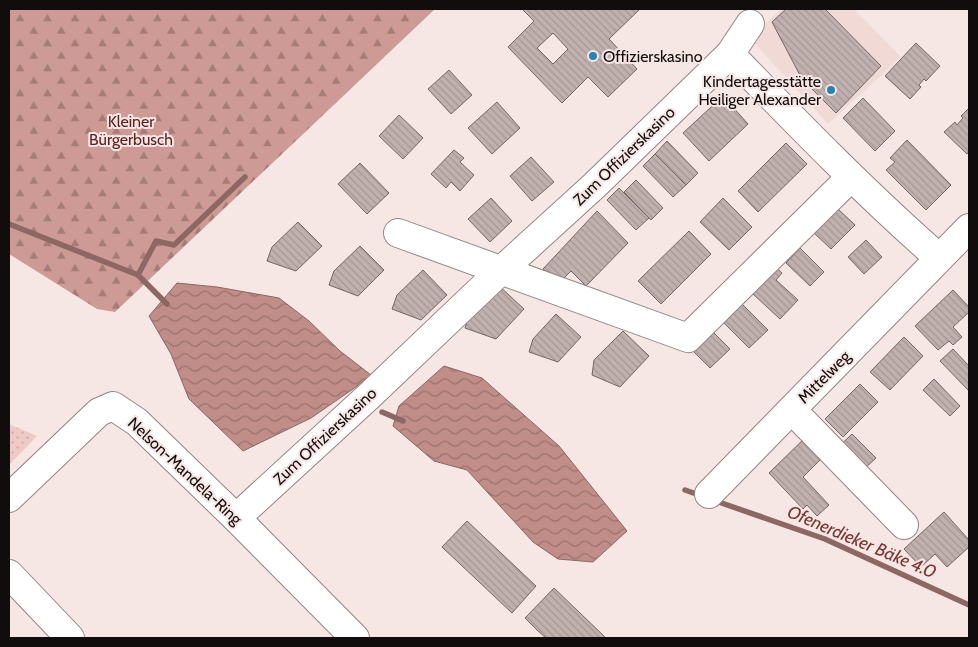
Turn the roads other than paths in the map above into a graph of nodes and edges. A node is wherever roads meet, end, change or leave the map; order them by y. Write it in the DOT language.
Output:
graph roads {
  1 [pos="750,24"];
  2 [pos="730,54"];
  3 [pos="851,177"];
  4 [pos="969,228"];
  5 [pos="398,233"];
  6 [pos="939,258"];
  7 [pos="500,271"];
  8 [pos="792,410"];
  9 [pos="709,494"];
  10 [pos="9,498"];
  11 [pos="236,518"];
  12 [pos="904,525"];
  13 [pos="9,574"];
  14 [pos="70,638"];
  15 [pos="354,638"];
  1 -- 2 [label="street, Zum Offizierskasino"];
  2 -- 3 [label="street"];
  2 -- 7 [label="street, Zum Offizierskasino"];
  3 -- 6 [label="street"];
  3 -- 7 [label="street"];
  4 -- 6 [label="street, Mittelweg"];
  5 -- 7 [label="street"];
  6 -- 8 [label="street, Mittelweg"];
  7 -- 11 [label="street, Zum Offizierskasino"];
  8 -- 9 [label="street, Mittelweg"];
  8 -- 12 [label="street"];
  10 -- 11 [label="street, Nelson-Mandela-Ring"];
  11 -- 15 [label="street, Nelson-Mandela-Ring"];
  13 -- 14 [label="street"];
}
